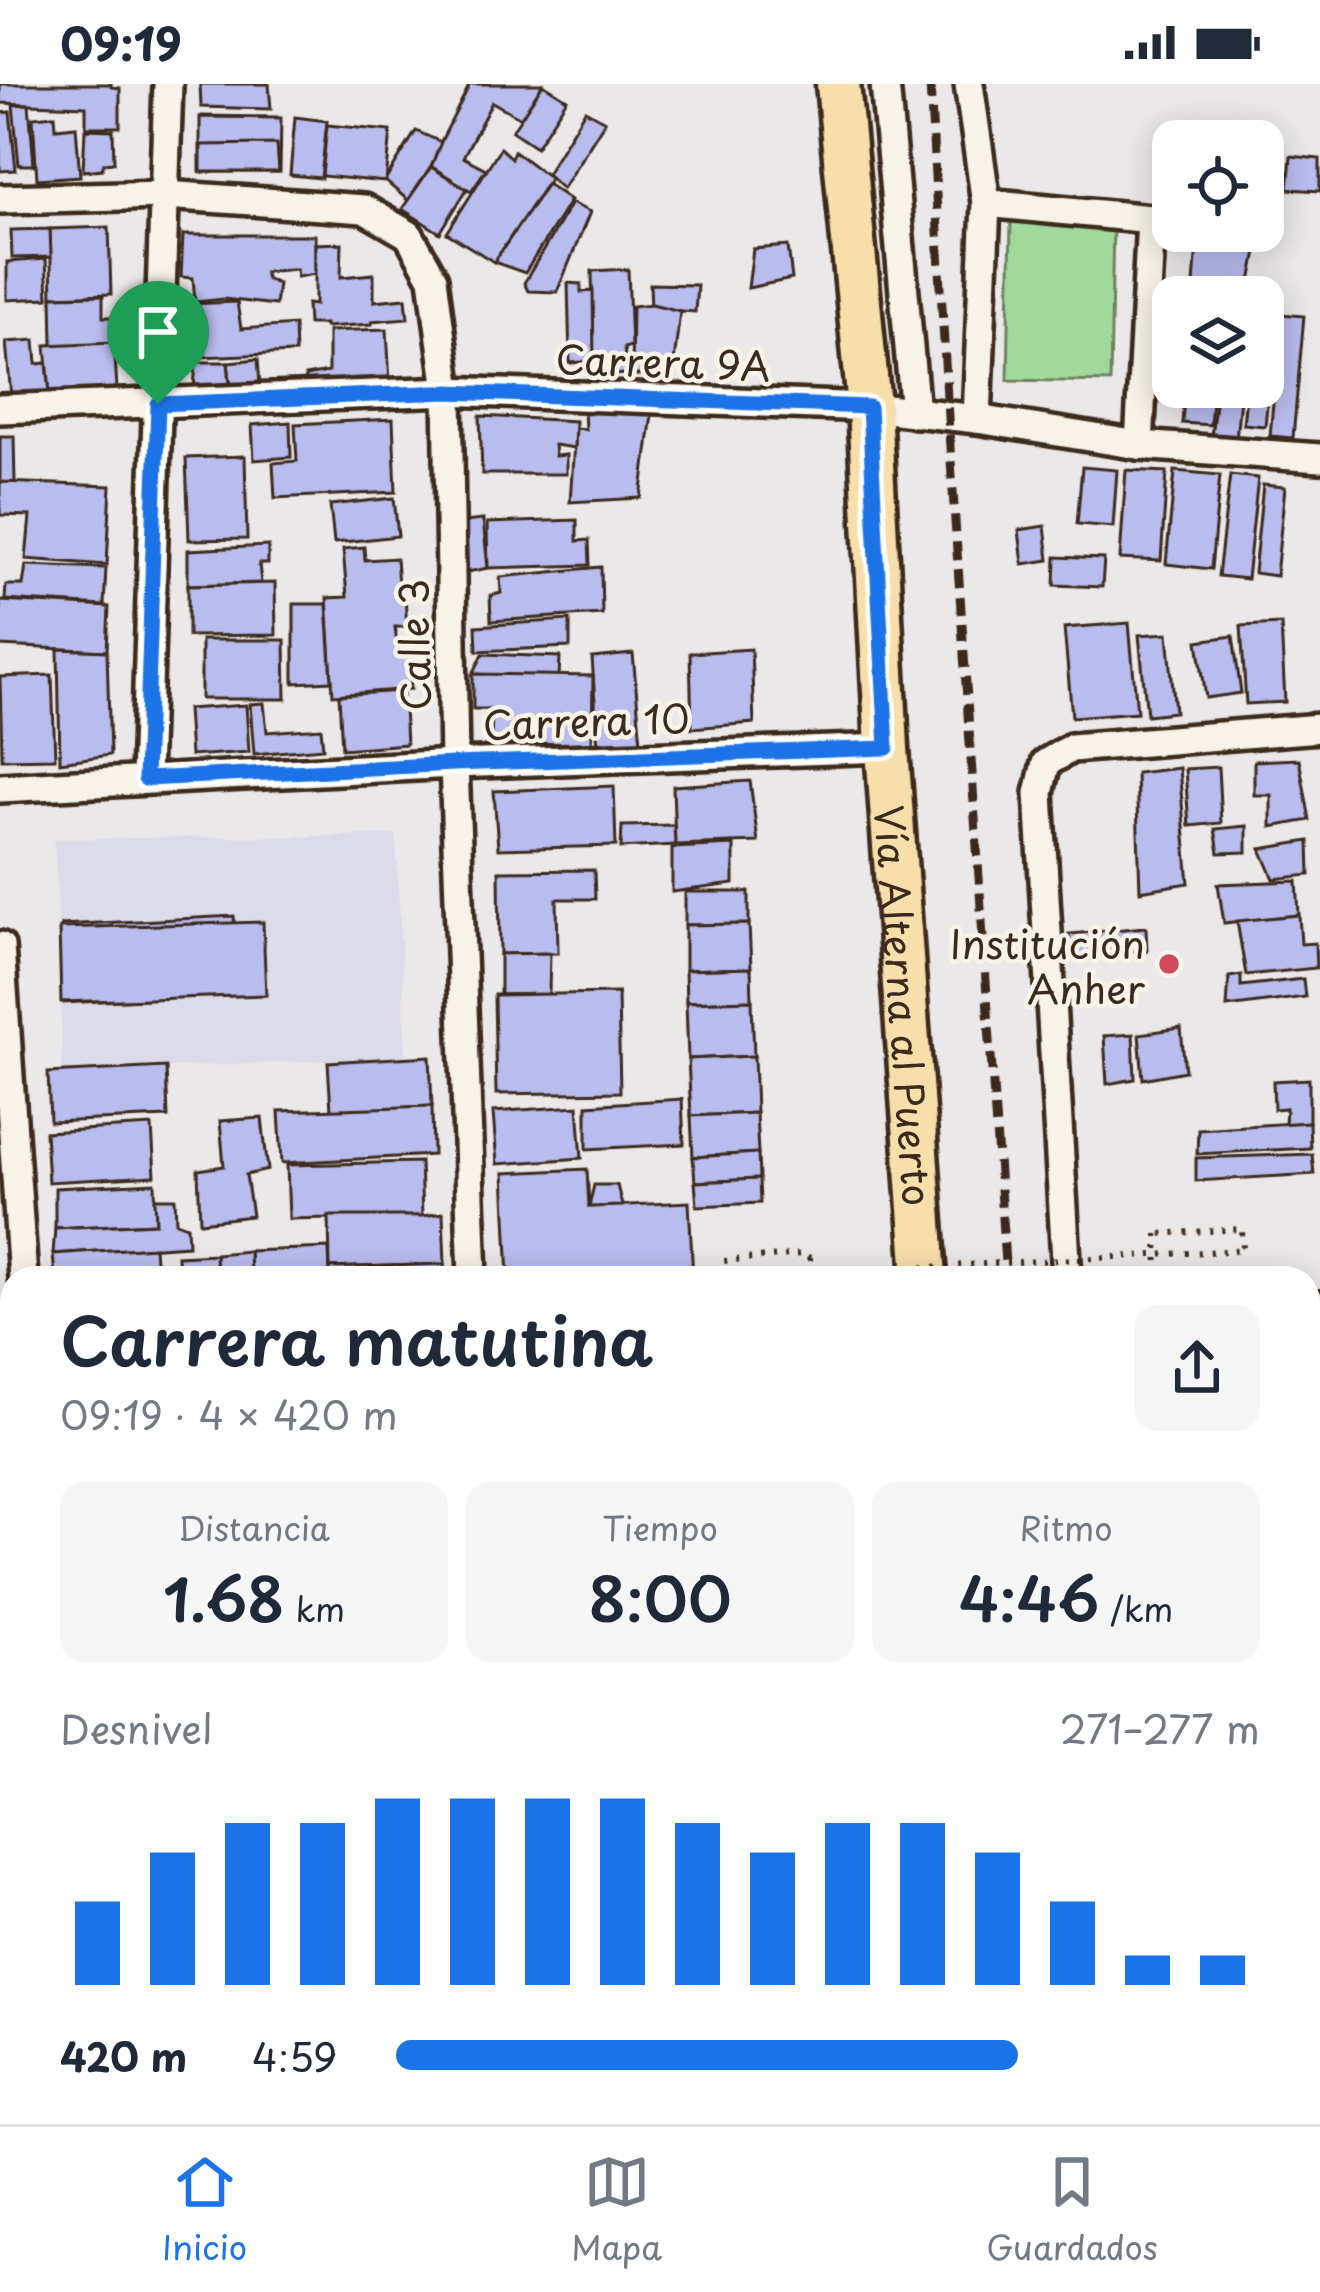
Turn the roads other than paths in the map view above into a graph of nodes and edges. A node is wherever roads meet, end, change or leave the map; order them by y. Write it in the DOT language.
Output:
graph roads {
  1 [pos="168,84"];
  2 [pos="838,84"];
  3 [pos="885,84"];
  4 [pos="969,84"];
  5 [pos="165,195"];
  6 [pos="0,199"];
  7 [pos="986,203"];
  8 [pos="448,392"];
  9 [pos="158,404"];
  10 [pos="869,407"];
  11 [pos="0,409"];
  12 [pos="915,413"];
  13 [pos="977,419"];
  14 [pos="1139,445"];
  15 [pos="1320,458"];
  16 [pos="1320,728"];
  17 [pos="887,748"];
  18 [pos="454,764"];
  19 [pos="145,779"];
  20 [pos="0,788"];
  21 [pos="0,946"];
  22 [pos="22,1266"];
  23 [pos="473,1266"];
  24 [pos="924,1266"];
  25 [pos="1066,1266"];
  1 -- 5 [label="street"];
  2 -- 10 [label="main road, Vía Alterna al Puerto"];
  3 -- 12 [label="street"];
  4 -- 7 [label="street"];
  5 -- 6 [label="street"];
  5 -- 8 [label="street, Calle 3"];
  5 -- 9 [label="street"];
  7 -- 13 [label="street"];
  7 -- 14 [label="street"];
  8 -- 9 [label="street, Carrera 9A"];
  8 -- 10 [label="street, Carrera 9A"];
  8 -- 18 [label="street, Calle 3"];
  9 -- 11 [label="street, Carrera 9A"];
  9 -- 19 [label="street"];
  10 -- 12 [label="street, Carrera 9A"];
  10 -- 17 [label="main road, Vía Alterna al Puerto"];
  12 -- 13 [label="street, Carrera 9A"];
  13 -- 14 [label="street, Carrera 9A"];
  14 -- 15 [label="street, Carrera 9A"];
  16 -- 25 [label="street"];
  17 -- 18 [label="street, Carrera 10"];
  17 -- 24 [label="main road, Vía Alterna al Puerto"];
  18 -- 19 [label="street, Carrera 10"];
  18 -- 23 [label="street, Calle 3"];
  19 -- 20 [label="street, Carrera 10"];
  21 -- 22 [label="street"];
}
